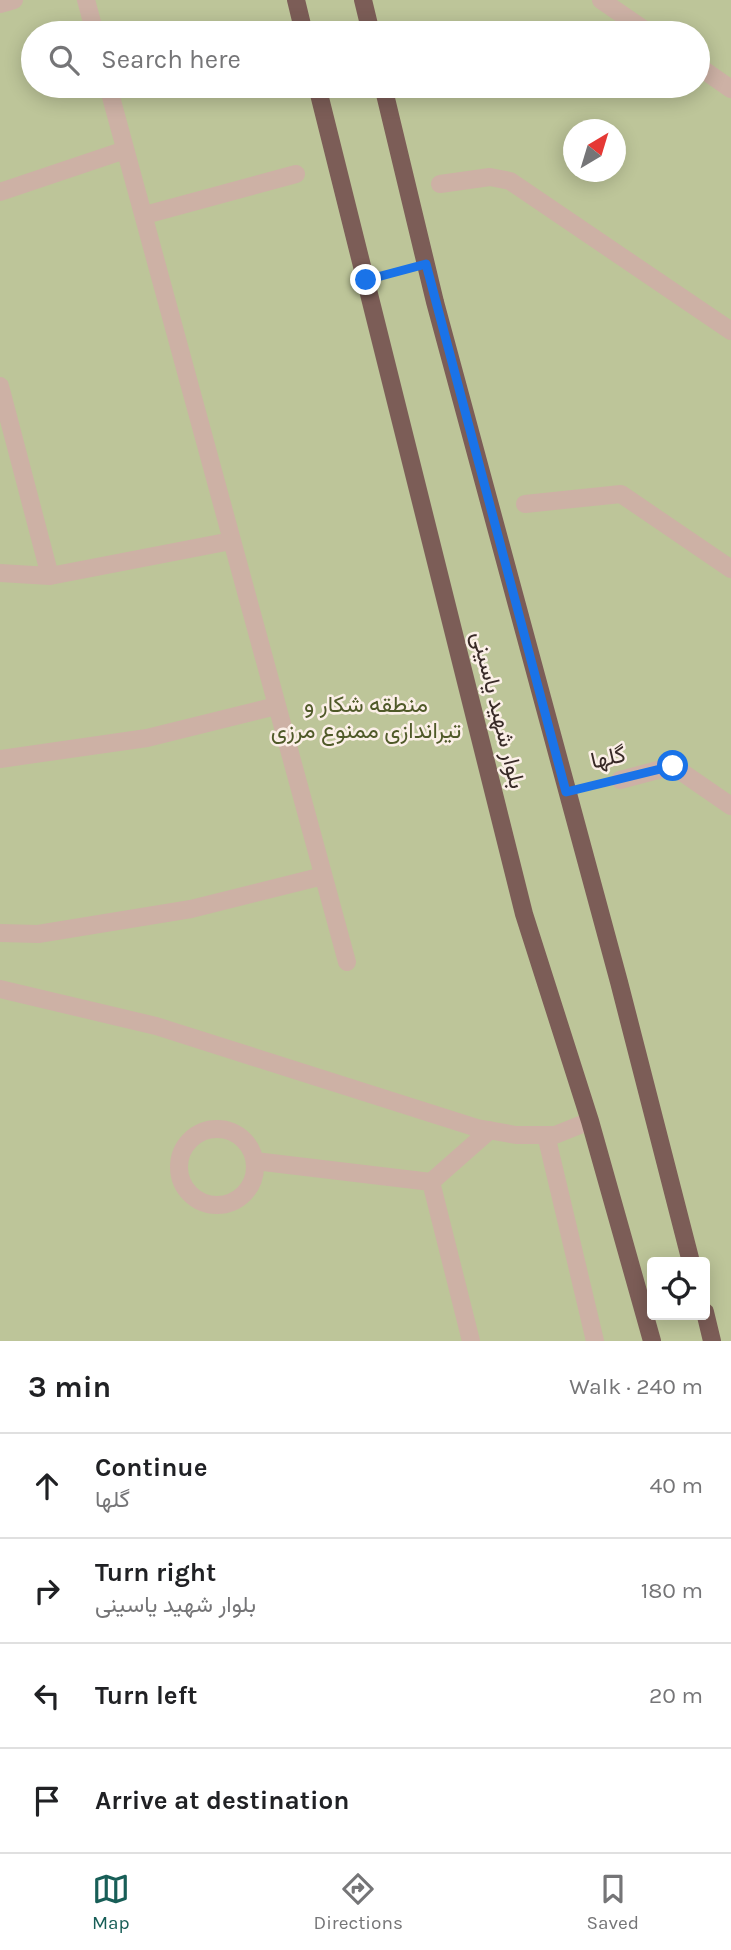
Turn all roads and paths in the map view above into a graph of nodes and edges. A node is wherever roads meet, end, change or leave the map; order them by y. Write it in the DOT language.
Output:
graph roads {
  1 [pos="15,0"];
  2 [pos="86,0"];
  3 [pos="296,0"];
  4 [pos="363,0"];
  5 [pos="601,0"];
  6 [pos="0,4"];
  7 [pos="91,21"];
  8 [pos="301,21"];
  9 [pos="368,21"];
  10 [pos="632,21"];
  11 [pos="710,74"];
  12 [pos="731,89"];
  13 [pos="111,98"];
  14 [pos="320,98"];
  15 [pos="386,98"];
  16 [pos="125,150"];
  17 [pos="296,174"];
  18 [pos="440,184"];
  19 [pos="0,192"];
  20 [pos="145,215"];
  21 [pos="426,264"];
  22 [pos="366,280"];
  23 [pos="731,331"];
  24 [pos="0,386"];
  25 [pos="525,505"];
  26 [pos="231,541"];
  27 [pos="731,569"];
  28 [pos="0,573"];
  29 [pos="50,576"];
  30 [pos="276,706"];
  31 [pos="0,759"];
  32 [pos="620,780"];
  33 [pos="566,792"];
  34 [pos="731,806"];
  35 [pos="323,876"];
  36 [pos="0,933"];
  37 [pos="347,962"];
  38 [pos="0,989"];
  39 [pos="590,1121"];
  40 [pos="490,1130"];
  41 [pos="546,1135"];
  42 [pos="255,1161"];
  43 [pos="431,1182"];
  44 [pos="690,1257"];
  45 [pos="707,1320"];
  46 [pos="471,1341"];
  47 [pos="595,1341"];
  48 [pos="652,1341"];
  49 [pos="712,1341"];
  1 -- 6 [label="street"];
  2 -- 7 [label="street"];
  3 -- 8 [label="main road"];
  4 -- 9 [label="main road"];
  5 -- 10 [label="street"];
  11 -- 12 [label="street"];
  13 -- 16 [label="street"];
  14 -- 22 [label="main road, بلوار شهید یاسینی"];
  15 -- 21 [label="main road, بلوار شهید یاسینی"];
  16 -- 19 [label="street"];
  16 -- 20 [label="street"];
  17 -- 20 [label="street"];
  18 -- 23 [label="street"];
  20 -- 26 [label="street"];
  21 -- 22 [label="path"];
  21 -- 33 [label="main road, بلوار شهید یاسینی"];
  22 -- 39 [label="main road, بلوار شهید یاسینی"];
  24 -- 29 [label="street"];
  25 -- 27 [label="street"];
  26 -- 29 [label="street"];
  26 -- 30 [label="street"];
  28 -- 29 [label="street"];
  30 -- 31 [label="street"];
  30 -- 35 [label="street"];
  32 -- 33 [label="path, گلها"];
  32 -- 34 [label="street, گلها"];
  33 -- 44 [label="main road, بلوار شهید یاسینی"];
  35 -- 36 [label="street"];
  35 -- 37 [label="street"];
  38 -- 40 [label="street"];
  39 -- 41 [label="street"];
  39 -- 48 [label="main road, بلوار شهید یاسینی"];
  40 -- 41 [label="street"];
  40 -- 43 [label="street"];
  41 -- 47 [label="street"];
  42 -- 42 [label="street"];
  42 -- 43 [label="street"];
  43 -- 46 [label="street"];
  45 -- 49 [label="main road"];
}
